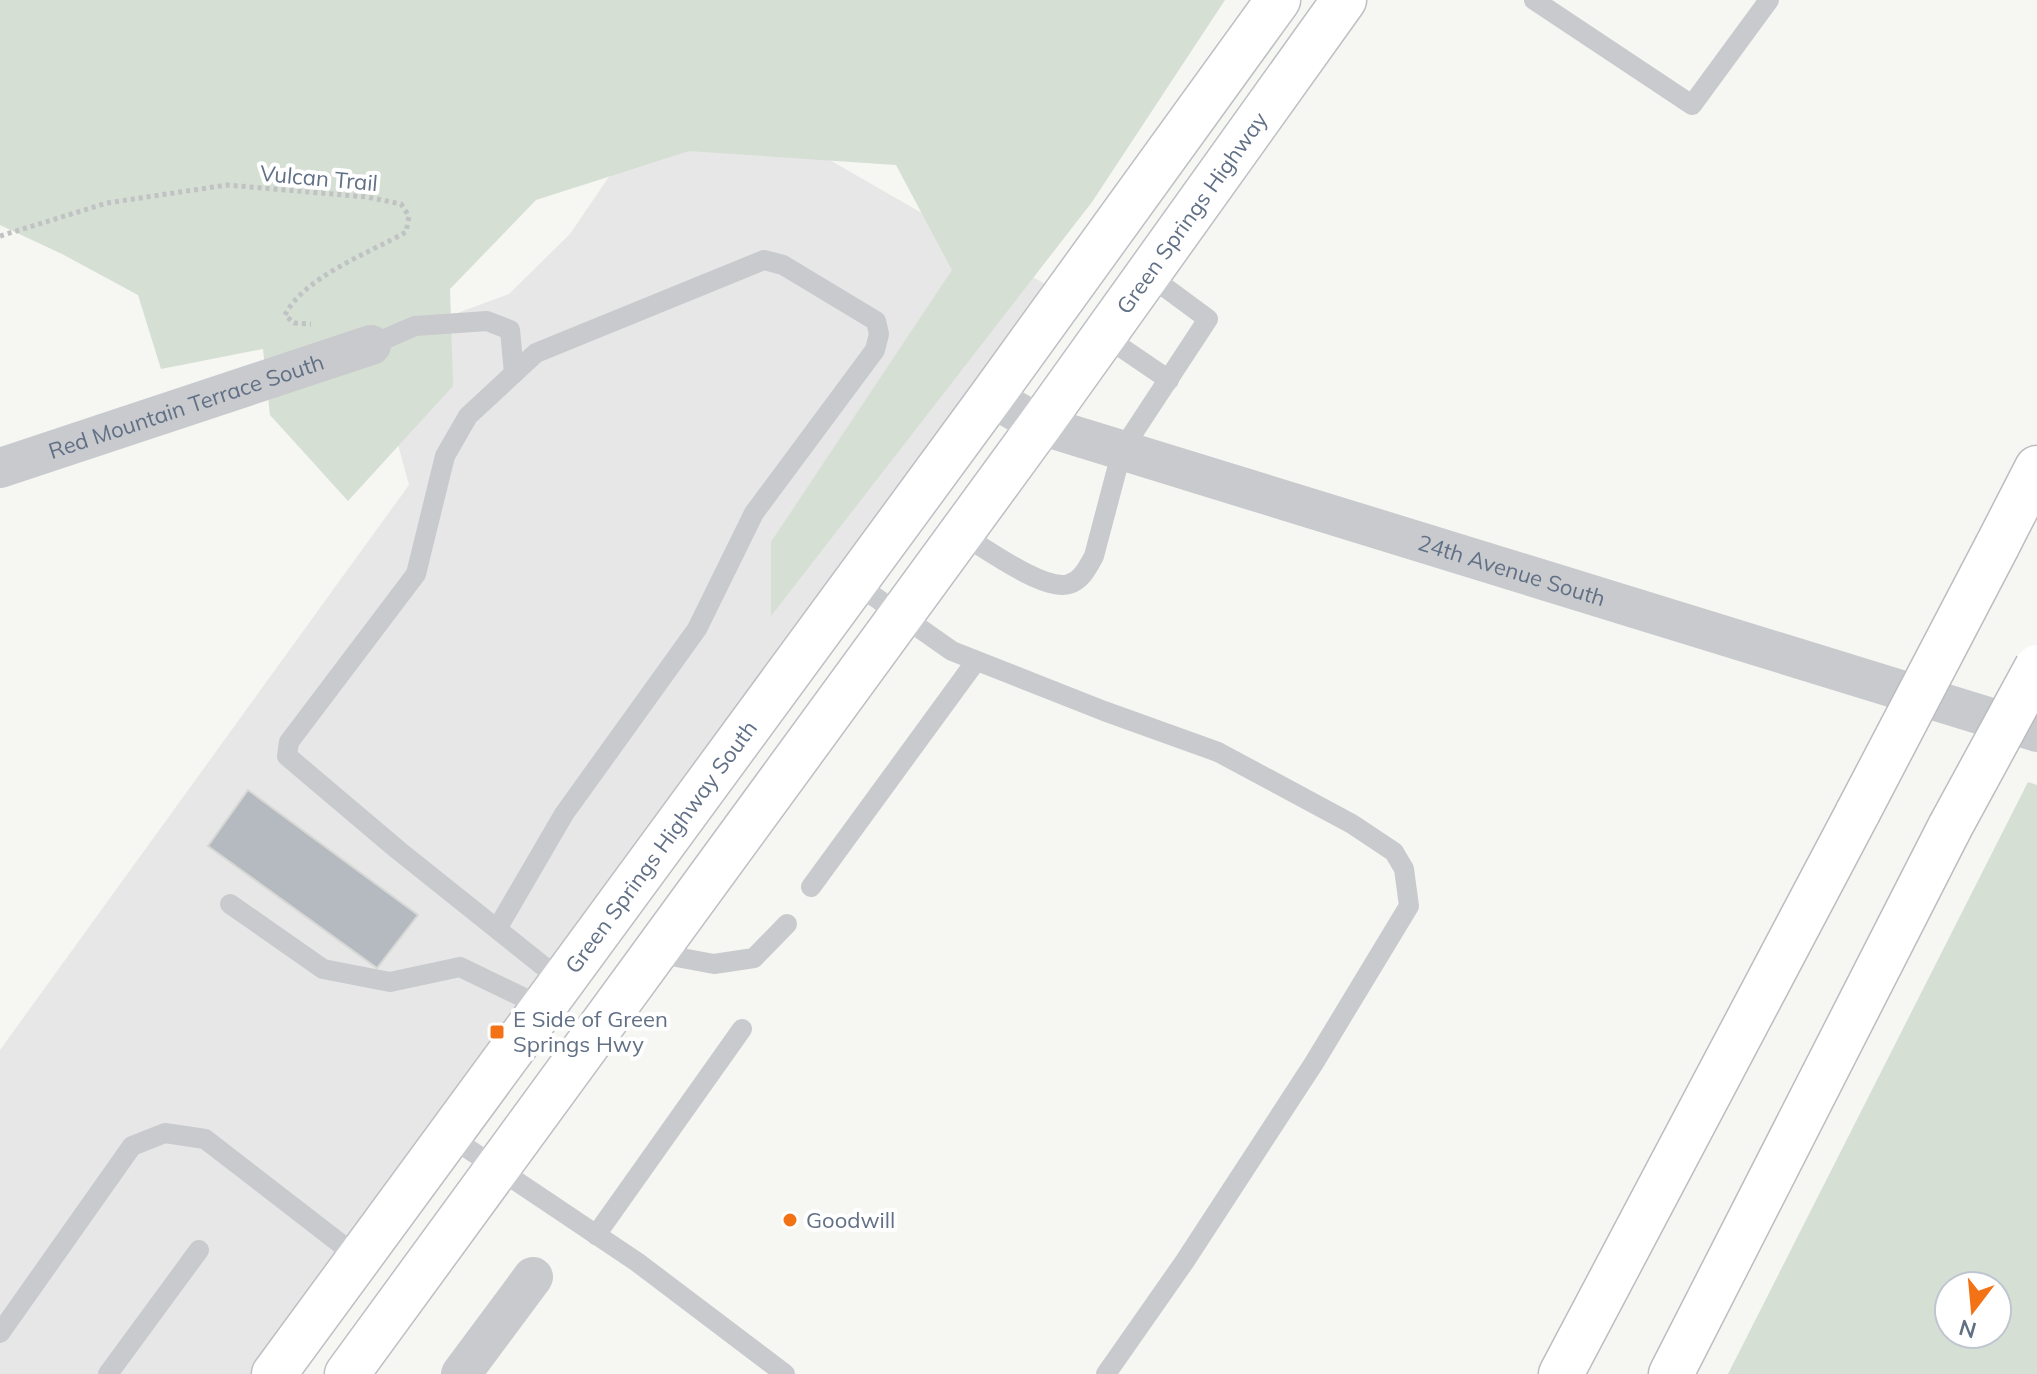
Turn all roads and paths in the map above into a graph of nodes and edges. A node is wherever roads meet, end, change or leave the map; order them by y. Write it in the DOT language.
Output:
graph roads {
  1 [pos="1278,0"];
  2 [pos="1344,0"];
  3 [pos="1534,0"];
  4 [pos="1769,0"];
  5 [pos="0,236"];
  6 [pos="1147,274"];
  7 [pos="319,324"];
  8 [pos="1103,335"];
  9 [pos="371,345"];
  10 [pos="514,373"];
  11 [pos="1169,380"];
  12 [pos="991,397"];
  13 [pos="1040,425"];
  14 [pos="1122,450"];
  15 [pos="0,468"];
  16 [pos="2037,468"];
  17 [pos="961,534"];
  18 [pos="855,583"];
  19 [pos="901,616"];
  20 [pos="976,661"];
  21 [pos="2037,667"];
  22 [pos="2037,732"];
  23 [pos="811,887"];
  24 [pos="230,904"];
  25 [pos="787,924"];
  26 [pos="497,929"];
  27 [pos="655,953"];
  28 [pos="553,994"];
  29 [pos="742,1029"];
  30 [pos="449,1136"];
  31 [pos="496,1169"];
  32 [pos="596,1235"];
  33 [pos="199,1250"];
  34 [pos="359,1258"];
  35 [pos="533,1277"];
  36 [pos="0,1333"];
  37 [pos="108,1374"];
  38 [pos="274,1374"];
  39 [pos="347,1374"];
  40 [pos="461,1374"];
  41 [pos="785,1374"];
  42 [pos="1106,1374"];
  43 [pos="1561,1374"];
  44 [pos="1671,1374"];
  1 -- 12 [label="main road"];
  2 -- 6 [label="main road, Green Springs Highway"];
  3 -- 4 [label="lane"];
  5 -- 7 [label="path, Vulcan Trail"];
  6 -- 8 [label="main road, Green Springs Highway"];
  6 -- 11 [label="lane"];
  8 -- 11 [label="lane"];
  8 -- 13 [label="main road, Green Springs Highway"];
  9 -- 10 [label="lane"];
  9 -- 15 [label="street, Red Mountain Terrace South"];
  10 -- 26 [label="lane"];
  10 -- 26 [label="lane"];
  11 -- 14 [label="lane"];
  12 -- 13 [label="street, 24th Avenue South"];
  12 -- 18 [label="main road, Green Springs Highway South"];
  13 -- 14 [label="street, 24th Avenue South"];
  13 -- 17 [label="main road"];
  14 -- 17 [label="lane"];
  14 -- 22 [label="street, 24th Avenue South"];
  16 -- 43 [label="main road, bridge"];
  17 -- 19 [label="main road"];
  18 -- 19 [label="lane"];
  18 -- 28 [label="main road, Green Springs Highway South"];
  19 -- 20 [label="lane"];
  19 -- 27 [label="main road"];
  20 -- 23 [label="lane"];
  20 -- 42 [label="lane"];
  21 -- 44 [label="main road, bridge"];
  24 -- 28 [label="lane"];
  25 -- 27 [label="lane"];
  26 -- 28 [label="lane"];
  27 -- 31 [label="main road"];
  28 -- 30 [label="main road, Green Springs Highway South"];
  29 -- 32 [label="lane"];
  30 -- 31 [label="lane"];
  30 -- 34 [label="main road, Green Springs Highway South"];
  31 -- 32 [label="lane"];
  31 -- 39 [label="main road"];
  32 -- 41 [label="lane"];
  33 -- 37 [label="lane"];
  34 -- 36 [label="lane"];
  34 -- 38 [label="main road, Green Springs Highway South"];
  35 -- 40 [label="street"];
}
